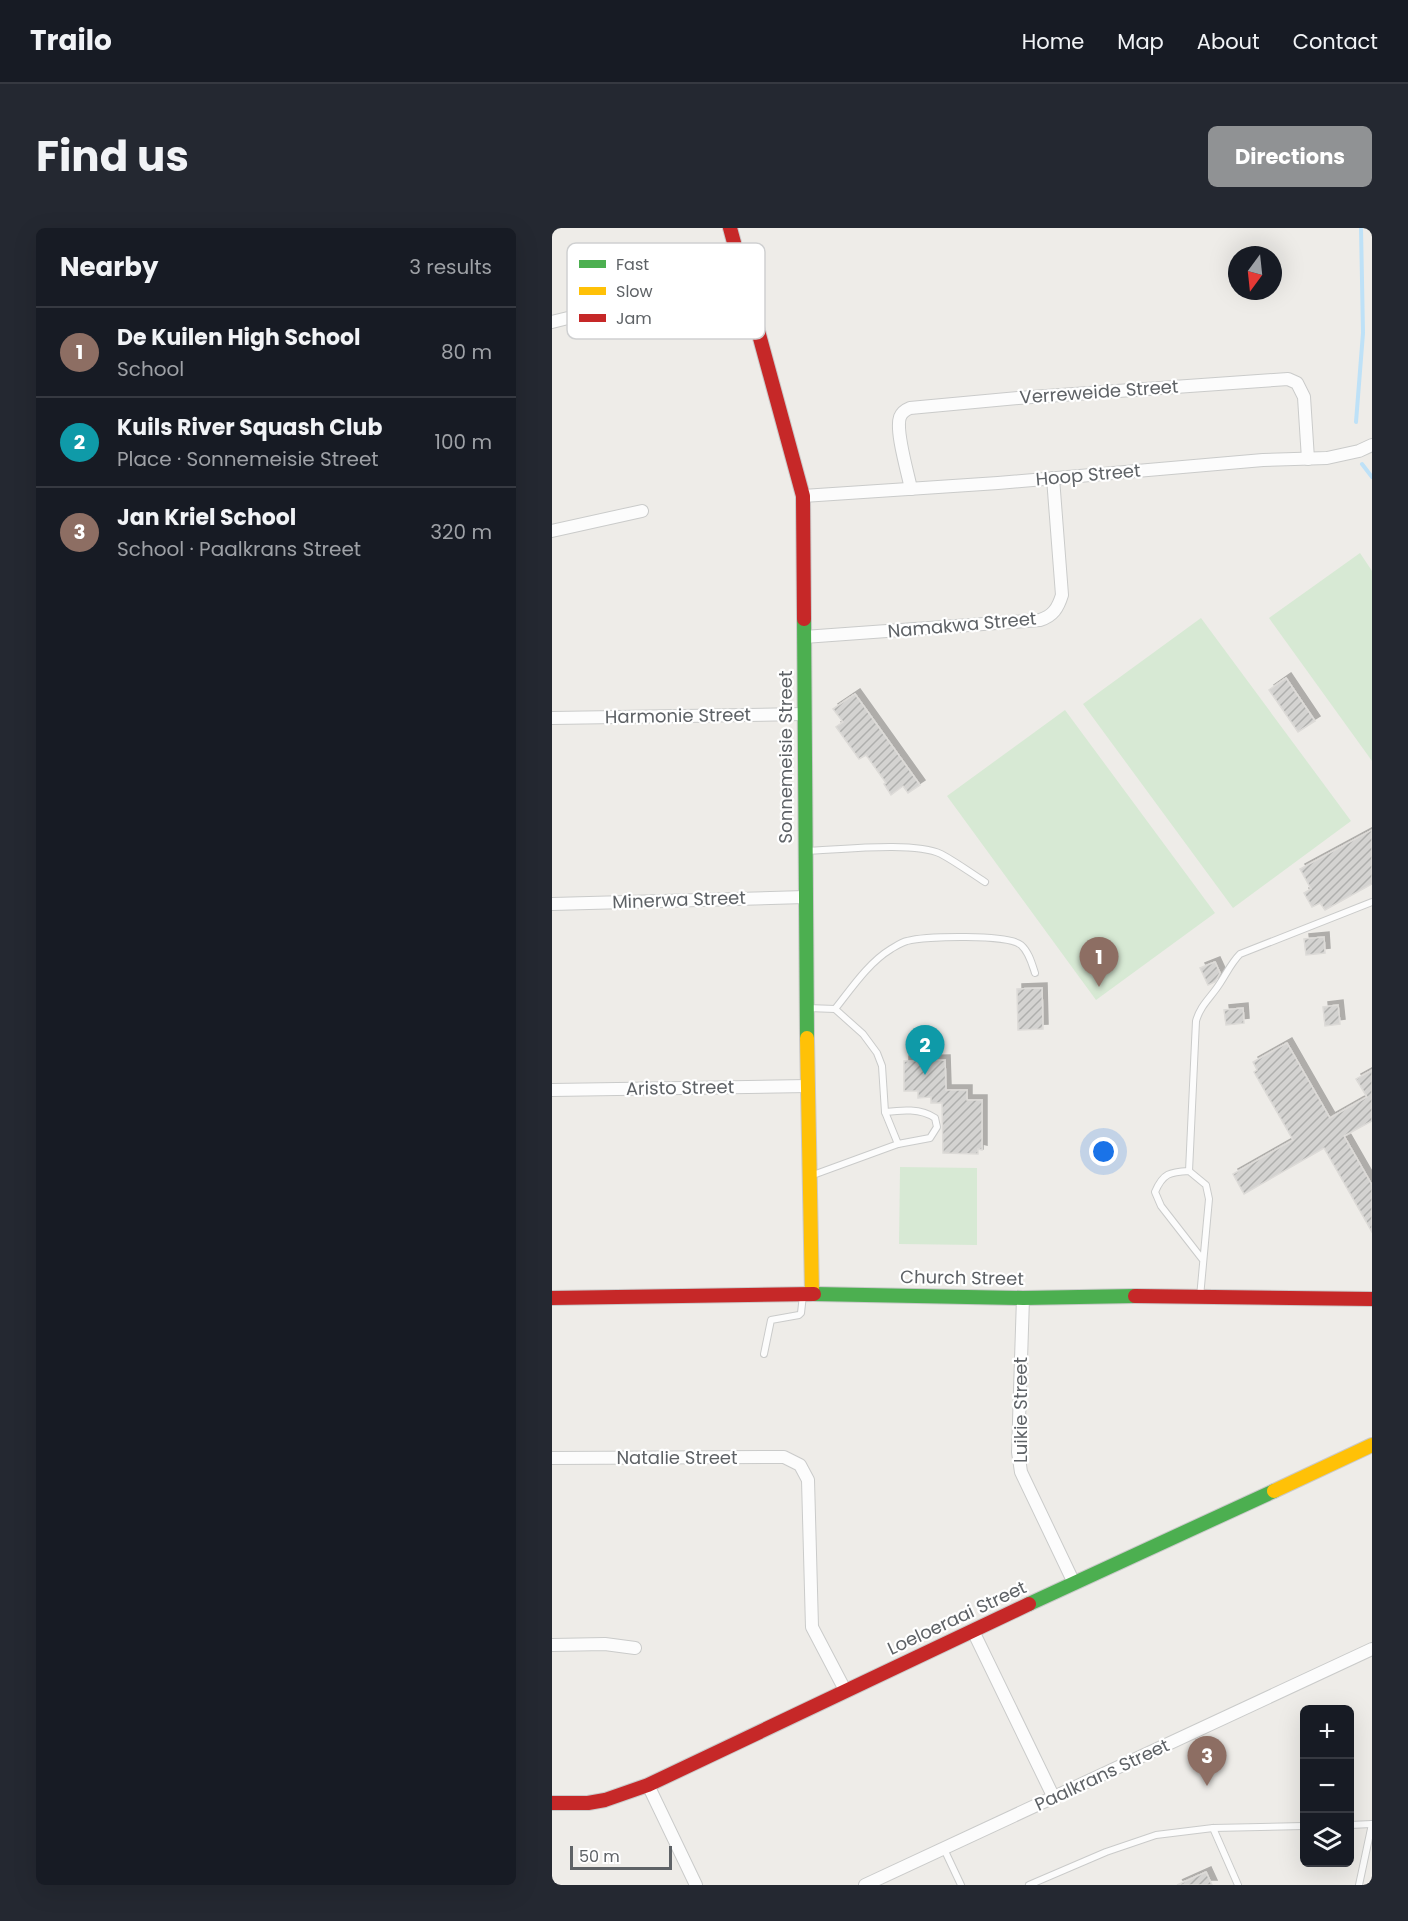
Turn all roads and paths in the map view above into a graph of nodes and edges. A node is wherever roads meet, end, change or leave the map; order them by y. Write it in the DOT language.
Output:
graph roads {
  1 [pos="730,228"];
  2 [pos="734,243"];
  3 [pos="567,318"];
  4 [pos="552,322"];
  5 [pos="760,339"];
  6 [pos="1372,446"];
  7 [pos="1308,459"];
  8 [pos="1053,478"];
  9 [pos="911,489"];
  10 [pos="803,496"];
  11 [pos="642,511"];
  12 [pos="552,531"];
  13 [pos="804,637"];
  14 [pos="804,714"];
  15 [pos="552,718"];
  16 [pos="805,850"];
  17 [pos="985,882"];
  18 [pos="805,897"];
  19 [pos="1372,902"];
  20 [pos="552,904"];
  21 [pos="1035,973"];
  22 [pos="807,1008"];
  23 [pos="835,1009"];
  24 [pos="808,1086"];
  25 [pos="552,1090"];
  26 [pos="885,1112"];
  27 [pos="897,1144"];
  28 [pos="1189,1171"];
  29 [pos="810,1176"];
  30 [pos="1203,1260"];
  31 [pos="808,1294"];
  32 [pos="1200,1297"];
  33 [pos="552,1298"];
  34 [pos="1023,1298"];
  35 [pos="1372,1299"];
  36 [pos="764,1354"];
  37 [pos="1372,1445"];
  38 [pos="552,1458"];
  39 [pos="1074,1583"];
  40 [pos="973,1631"];
  41 [pos="552,1645"];
  42 [pos="635,1648"];
  43 [pos="1372,1649"];
  44 [pos="845,1690"];
  45 [pos="648,1785"];
  46 [pos="1054,1798"];
  47 [pos="552,1803"];
  48 [pos="1372,1824"];
  49 [pos="1354,1825"];
  50 [pos="1300,1826"];
  51 [pos="1213,1828"];
  52 [pos="944,1849"];
  53 [pos="1235,1884"];
  54 [pos="696,1885"];
  55 [pos="865,1885"];
  56 [pos="961,1885"];
  57 [pos="1029,1885"];
  58 [pos="1359,1885"];
  1 -- 2 [label="street, Sonnemeisie Street"];
  3 -- 4 [label="street"];
  5 -- 10 [label="street, Sonnemeisie Street"];
  6 -- 7 [label="street, Hoop Street"];
  7 -- 8 [label="street, Hoop Street"];
  7 -- 9 [label="street, Verreweide Street"];
  8 -- 9 [label="street, Hoop Street"];
  8 -- 13 [label="street, Namakwa Street"];
  9 -- 10 [label="street, Hoop Street"];
  10 -- 13 [label="street, Sonnemeisie Street"];
  11 -- 12 [label="street"];
  13 -- 14 [label="street, Sonnemeisie Street"];
  14 -- 15 [label="street, Harmonie Street"];
  14 -- 16 [label="street, Sonnemeisie Street"];
  16 -- 17 [label="lane"];
  16 -- 18 [label="street, Sonnemeisie Street"];
  18 -- 20 [label="street, Minerwa Street"];
  18 -- 22 [label="street, Sonnemeisie Street"];
  19 -- 28 [label="lane"];
  21 -- 23 [label="lane"];
  22 -- 23 [label="lane"];
  22 -- 24 [label="street, Sonnemeisie Street"];
  23 -- 26 [label="lane"];
  24 -- 25 [label="street, Aristo Street"];
  24 -- 29 [label="street, Sonnemeisie Street"];
  26 -- 27 [label="lane"];
  26 -- 27 [label="lane"];
  27 -- 29 [label="lane"];
  28 -- 30 [label="lane"];
  28 -- 30 [label="lane"];
  29 -- 31 [label="street, Sonnemeisie Street"];
  30 -- 32 [label="lane"];
  31 -- 33 [label="street, Church Street"];
  31 -- 34 [label="street, Church Street"];
  31 -- 36 [label="lane"];
  32 -- 34 [label="street, Church Street"];
  32 -- 35 [label="street, Church Street"];
  34 -- 39 [label="street, Luikie Street"];
  37 -- 39 [label="street, Loeloeraai Street"];
  38 -- 44 [label="street, Natalie Street"];
  39 -- 40 [label="street, Loeloeraai Street"];
  40 -- 44 [label="street, Loeloeraai Street"];
  40 -- 46 [label="street"];
  41 -- 42 [label="street"];
  43 -- 46 [label="street, Paalkrans Street"];
  44 -- 45 [label="street, Loeloeraai Street"];
  45 -- 47 [label="street, Loeloeraai Street"];
  45 -- 54 [label="street"];
  46 -- 52 [label="street, Paalkrans Street"];
  48 -- 49 [label="lane"];
  48 -- 58 [label="lane"];
  50 -- 51 [label="lane"];
  51 -- 53 [label="lane"];
  51 -- 57 [label="lane"];
  52 -- 55 [label="street, Paalkrans Street"];
  52 -- 56 [label="lane"];
}
